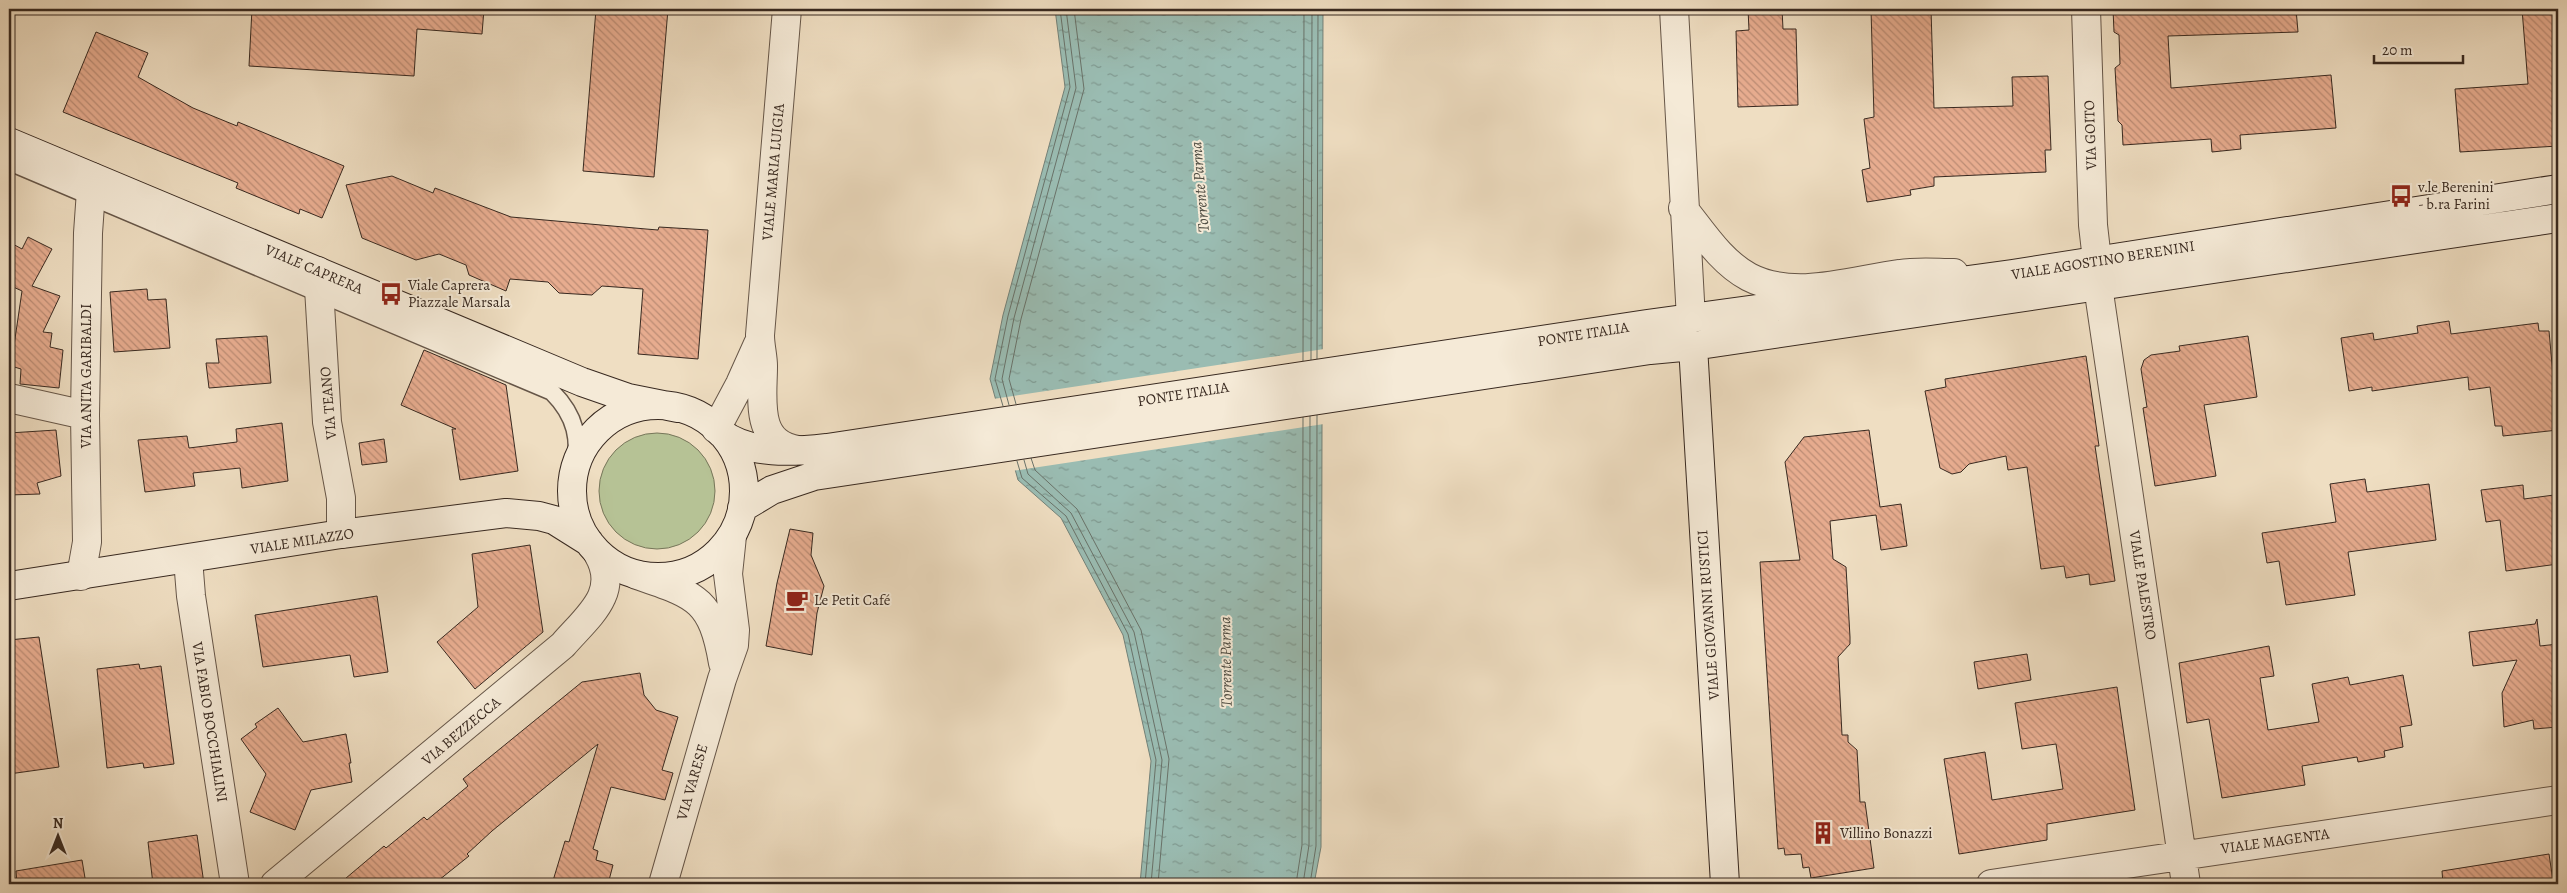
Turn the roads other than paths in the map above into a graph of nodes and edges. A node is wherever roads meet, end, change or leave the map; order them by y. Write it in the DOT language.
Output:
graph roads {
  1 [pos="787,9"];
  2 [pos="1674,9"];
  3 [pos="2086,9"];
  4 [pos="9,142"];
  5 [pos="9,162"];
  6 [pos="91,187"];
  7 [pos="2558,189"];
  8 [pos="1683,208"];
  9 [pos="2558,218"];
  10 [pos="2098,273"];
  11 [pos="2012,274"];
  12 [pos="319,282"];
  13 [pos="1692,319"];
  14 [pos="760,335"];
  15 [pos="1649,337"];
  16 [pos="1693,346"];
  17 [pos="9,398"];
  18 [pos="678,408"];
  19 [pos="85,415"];
  20 [pos="718,431"];
  21 [pos="798,450"];
  22 [pos="574,474"];
  23 [pos="742,508"];
  24 [pos="340,534"];
  25 [pos="732,536"];
  26 [pos="594,548"];
  27 [pos="188,559"];
  28 [pos="637,575"];
  29 [pos="81,576"];
  30 [pos="9,586"];
  31 [pos="722,679"];
  32 [pos="2558,800"];
  33 [pos="2183,854"];
  34 [pos="235,884"];
  35 [pos="275,884"];
  36 [pos="663,884"];
  37 [pos="1725,884"];
  38 [pos="1991,884"];
  39 [pos="2186,884"];
  1 -- 14 [label="main road, VIALE MARIA LUIGIA"];
  2 -- 8 [label="main road"];
  3 -- 10 [label="main road, VIA GOITO"];
  4 -- 6 [label="main road, VIALE CAPRERA"];
  5 -- 6 [label="lane, VIALE CAPRERA"];
  6 -- 12 [label="main road, VIALE CAPRERA"];
  6 -- 19 [label="main road, VIA ANITA GARIBALDI"];
  7 -- 10 [label="main road, VIALE AGOSTINO BERENINI"];
  8 -- 11 [label="main road"];
  8 -- 13 [label="main road"];
  9 -- 10 [label="main road, VIALE AGOSTINO BERENINI"];
  10 -- 11 [label="main road, VIALE AGOSTINO BERENINI"];
  10 -- 16 [label="main road, VIALE AGOSTINO BERENINI"];
  10 -- 33 [label="main road, VIALE PALESTRO"];
  11 -- 13 [label="main road, VIALE AGOSTINO BERENINI"];
  12 -- 18 [label="main road, VIALE CAPRERA"];
  12 -- 22 [label="lane, VIALE CAPRERA"];
  12 -- 24 [label="main road, VIA TEANO"];
  13 -- 15 [label="main road, VIALE AGOSTINO BERENINI"];
  14 -- 20 [label="main road, VIALE MARIA LUIGIA"];
  14 -- 21 [label="main road, VIALE MARIA LUIGIA"];
  15 -- 16 [label="main road, VIALE AGOSTINO BERENINI"];
  15 -- 21 [label="main road, PONTE ITALIA"];
  15 -- 23 [label="main road, PONTE ITALIA"];
  16 -- 37 [label="main road, VIALE GIOVANNI RUSTICI"];
  17 -- 19 [label="main road"];
  18 -- 20 [label="main road"];
  18 -- 22 [label="main road"];
  19 -- 29 [label="main road, VIA ANITA GARIBALDI"];
  20 -- 21 [label="main road, PONTE ITALIA"];
  20 -- 23 [label="main road"];
  22 -- 26 [label="main road"];
  23 -- 25 [label="main road"];
  24 -- 26 [label="main road, VIALE MILAZZO"];
  24 -- 27 [label="main road, VIALE MILAZZO"];
  25 -- 28 [label="main road"];
  25 -- 31 [label="main road, VIA VARESE"];
  26 -- 28 [label="main road"];
  26 -- 35 [label="main road, VIA BEZZECCA"];
  27 -- 29 [label="main road, VIALE MILAZZO"];
  27 -- 34 [label="main road, VIA FABIO BOCCHIALINI"];
  28 -- 31 [label="main road, VIA VARESE"];
  29 -- 30 [label="main road, VIALE MILAZZO"];
  31 -- 36 [label="main road, VIA VARESE"];
  32 -- 33 [label="main road, VIALE MAGENTA"];
  33 -- 38 [label="main road, VIALE MAGENTA"];
  33 -- 39 [label="main road, VIALE PALESTRO"];
}
